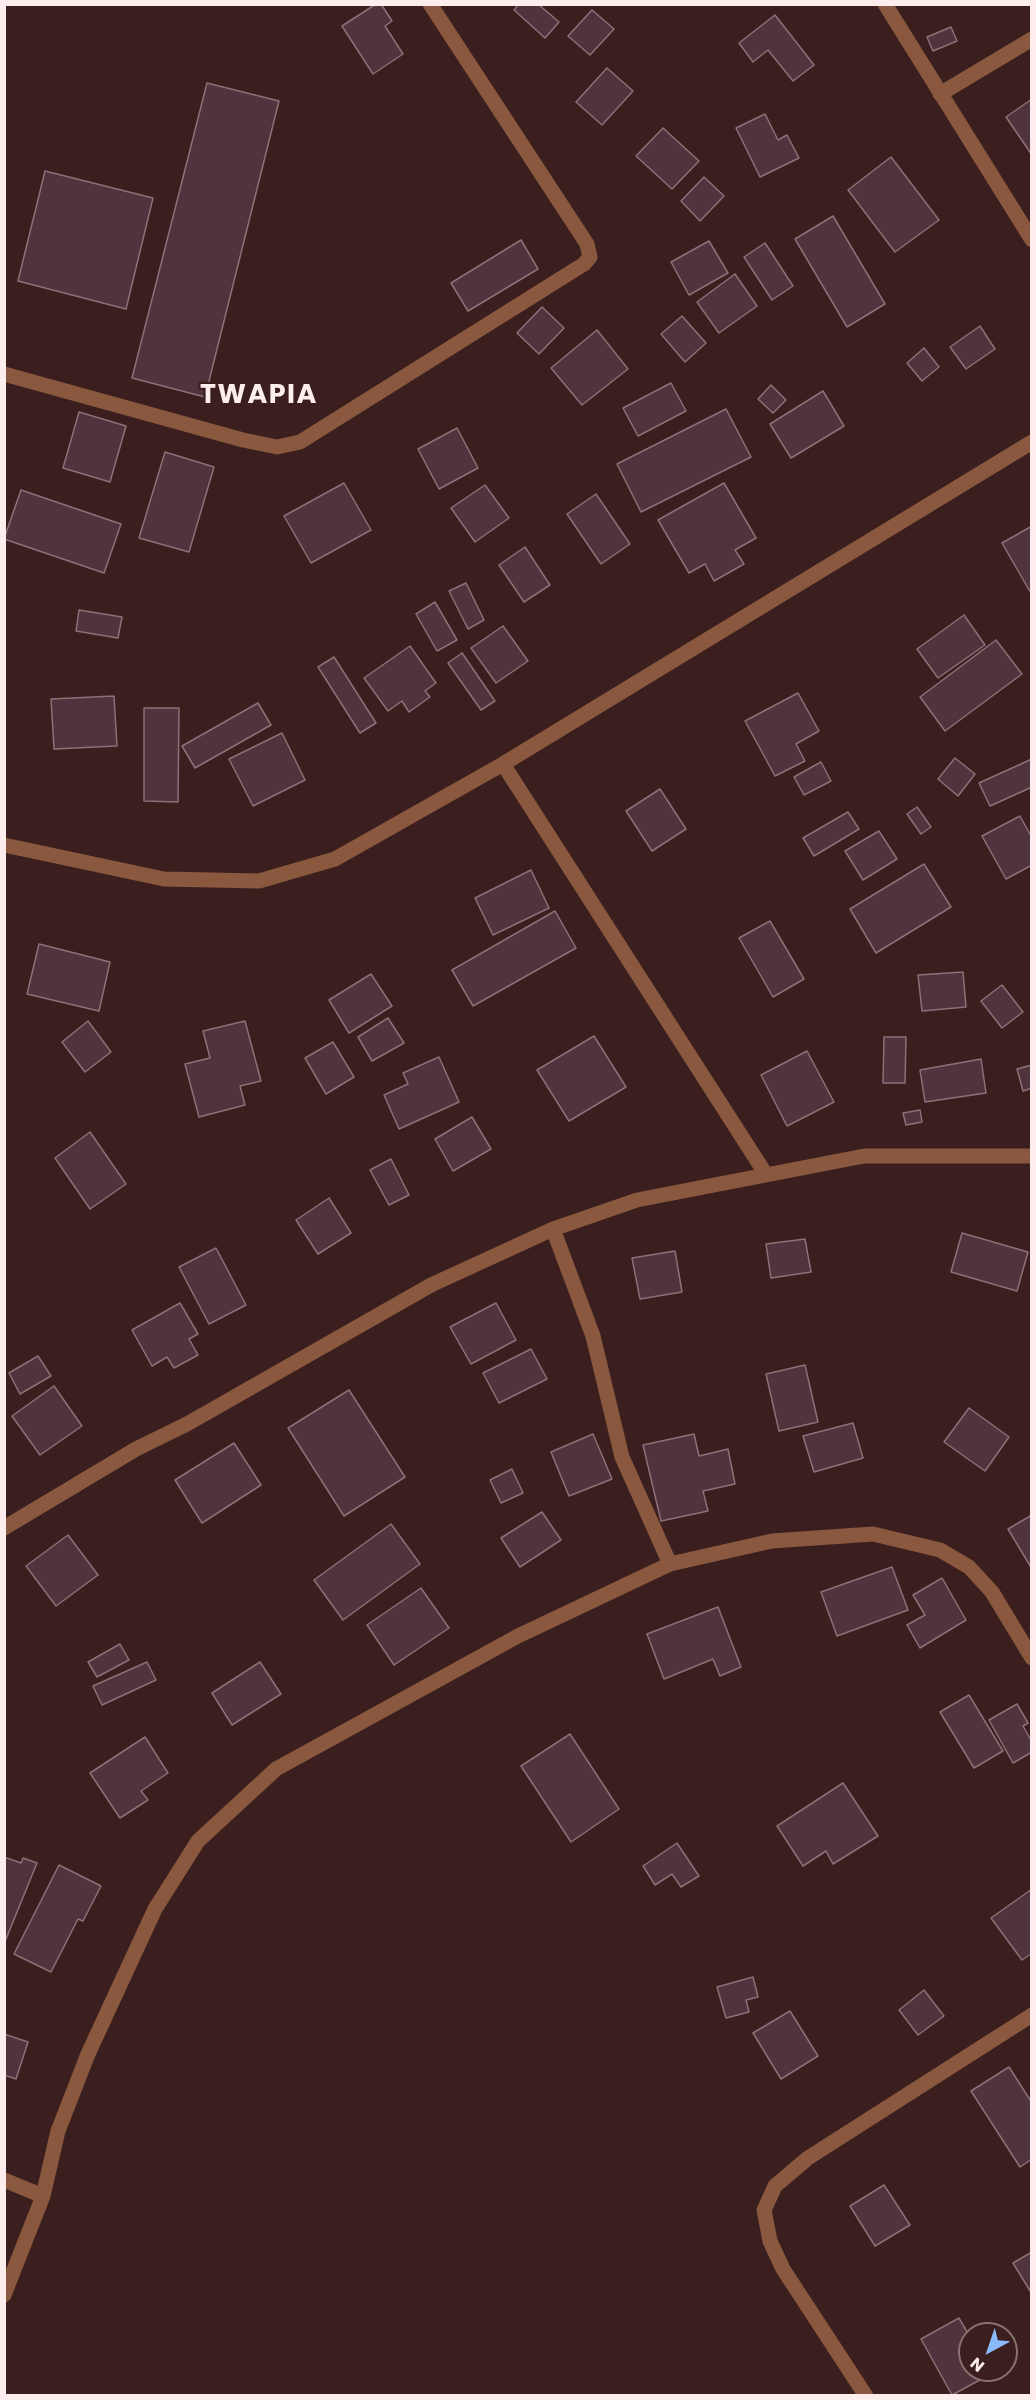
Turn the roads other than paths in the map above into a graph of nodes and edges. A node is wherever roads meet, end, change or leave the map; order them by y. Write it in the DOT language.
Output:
graph roads {
  1 [pos="430,4"];
  2 [pos="885,4"];
  3 [pos="1032,39"];
  4 [pos="940,94"];
  5 [pos="1032,240"];
  6 [pos="4,374"];
  7 [pos="1032,442"];
  8 [pos="503,764"];
  9 [pos="4,845"];
  10 [pos="1032,1156"];
  11 [pos="765,1173"];
  12 [pos="553,1229"];
  13 [pos="4,1528"];
  14 [pos="670,1564"];
  15 [pos="1032,1658"];
  16 [pos="1032,2015"];
  17 [pos="4,2181"];
  18 [pos="43,2196"];
  19 [pos="4,2295"];
  20 [pos="866,2396"];
  1 -- 6 [label="street"];
  2 -- 4 [label="street"];
  3 -- 4 [label="street"];
  4 -- 5 [label="street"];
  7 -- 8 [label="street"];
  8 -- 9 [label="street"];
  8 -- 11 [label="street"];
  10 -- 11 [label="street"];
  11 -- 12 [label="street"];
  12 -- 13 [label="street"];
  12 -- 14 [label="street"];
  14 -- 15 [label="street"];
  14 -- 18 [label="street"];
  16 -- 20 [label="street"];
  17 -- 18 [label="street"];
  18 -- 19 [label="street"];
}
